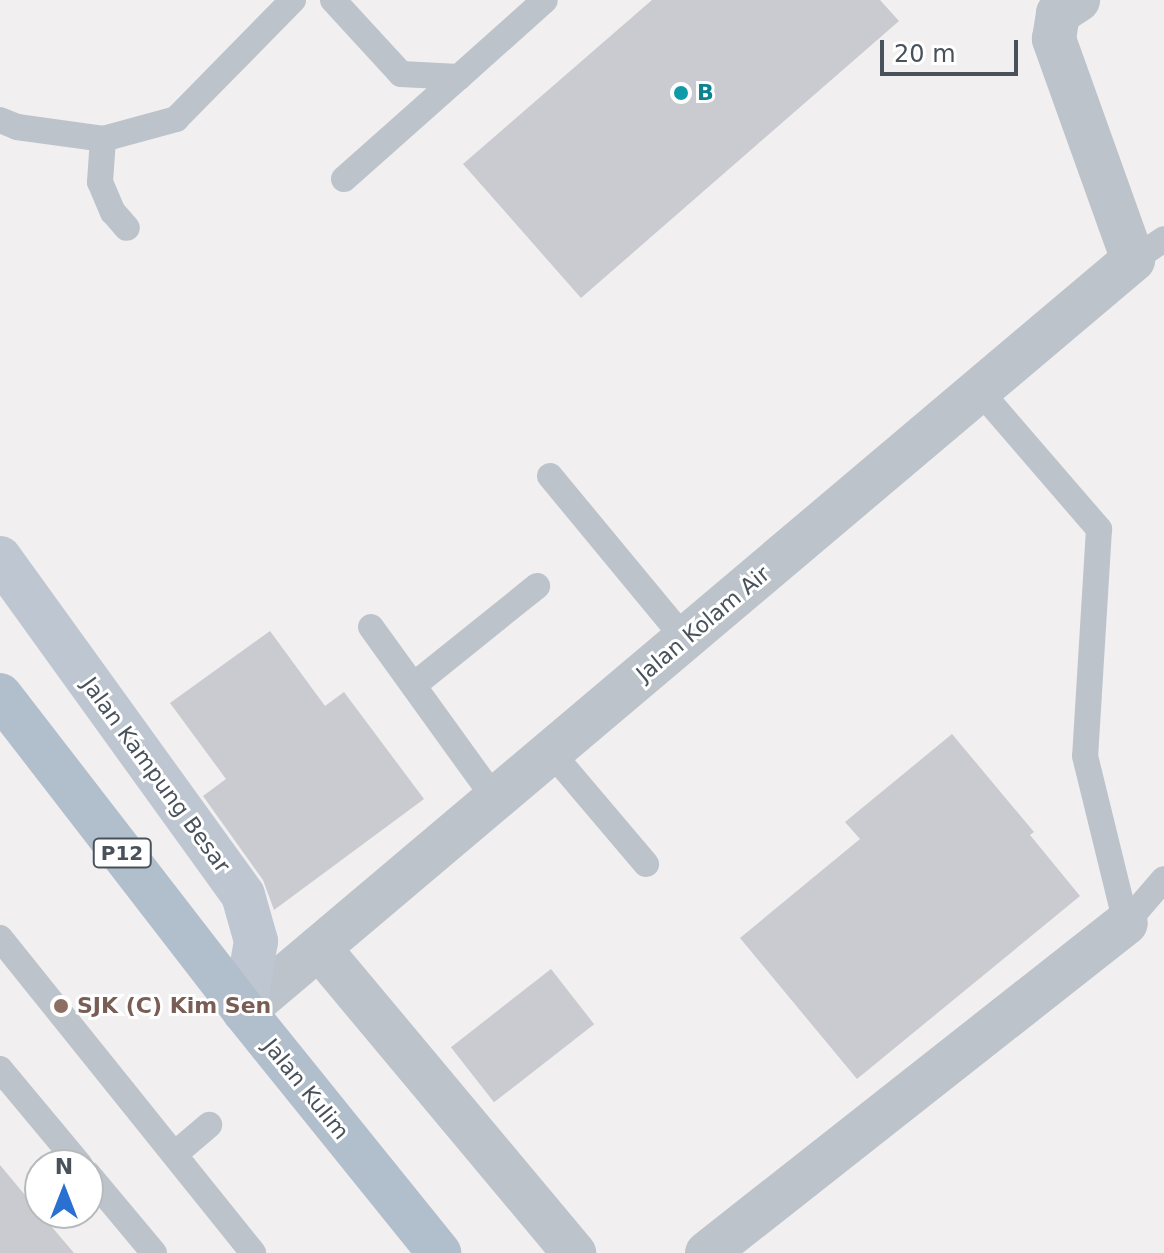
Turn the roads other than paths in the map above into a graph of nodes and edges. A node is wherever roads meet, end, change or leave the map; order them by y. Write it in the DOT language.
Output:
graph roads {
  1 [pos="293,0"];
  2 [pos="333,0"];
  3 [pos="545,0"];
  4 [pos="1078,0"];
  5 [pos="459,77"];
  6 [pos="0,120"];
  7 [pos="103,139"];
  8 [pos="344,179"];
  9 [pos="127,228"];
  10 [pos="1148,249"];
  11 [pos="979,390"];
  12 [pos="550,476"];
  13 [pos="0,558"];
  14 [pos="537,586"];
  15 [pos="371,627"];
  16 [pos="685,639"];
  17 [pos="414,685"];
  18 [pos="0,695"];
  19 [pos="551,752"];
  20 [pos="495,799"];
  21 [pos="646,864"];
  22 [pos="1164,879"];
  23 [pos="1126,923"];
  24 [pos="0,938"];
  25 [pos="319,948"];
  26 [pos="244,1011"];
  27 [pos="0,1069"];
  28 [pos="209,1125"];
  29 [pos="67,1149"];
  30 [pos="175,1154"];
  31 [pos="104,1193"];
  32 [pos="154,1253"];
  33 [pos="253,1253"];
  34 [pos="439,1253"];
  35 [pos="574,1253"];
  36 [pos="707,1253"];
  1 -- 7 [label="lane"];
  2 -- 5 [label="lane"];
  3 -- 5 [label="lane"];
  4 -- 10 [label="street"];
  5 -- 8 [label="lane"];
  6 -- 7 [label="lane"];
  7 -- 9 [label="lane"];
  10 -- 11 [label="street, Jalan Kolam Air"];
  11 -- 16 [label="street, Jalan Kolam Air"];
  11 -- 23 [label="lane"];
  12 -- 16 [label="lane"];
  13 -- 26 [label="street, Jalan Kampung Besar"];
  14 -- 17 [label="lane"];
  15 -- 17 [label="lane"];
  16 -- 19 [label="street, Jalan Kolam Air"];
  17 -- 20 [label="lane"];
  18 -- 26 [label="main road, Jalan Kulim / P12"];
  19 -- 20 [label="street, Jalan Kolam Air"];
  19 -- 21 [label="lane"];
  20 -- 25 [label="street, Jalan Kolam Air"];
  22 -- 23 [label="lane"];
  23 -- 36 [label="street"];
  24 -- 30 [label="lane"];
  25 -- 26 [label="street, Jalan Kolam Air"];
  25 -- 35 [label="street"];
  26 -- 34 [label="main road, Jalan Kulim / P12"];
  27 -- 29 [label="lane"];
  28 -- 30 [label="lane"];
  30 -- 33 [label="lane"];
  31 -- 32 [label="lane"];
}
